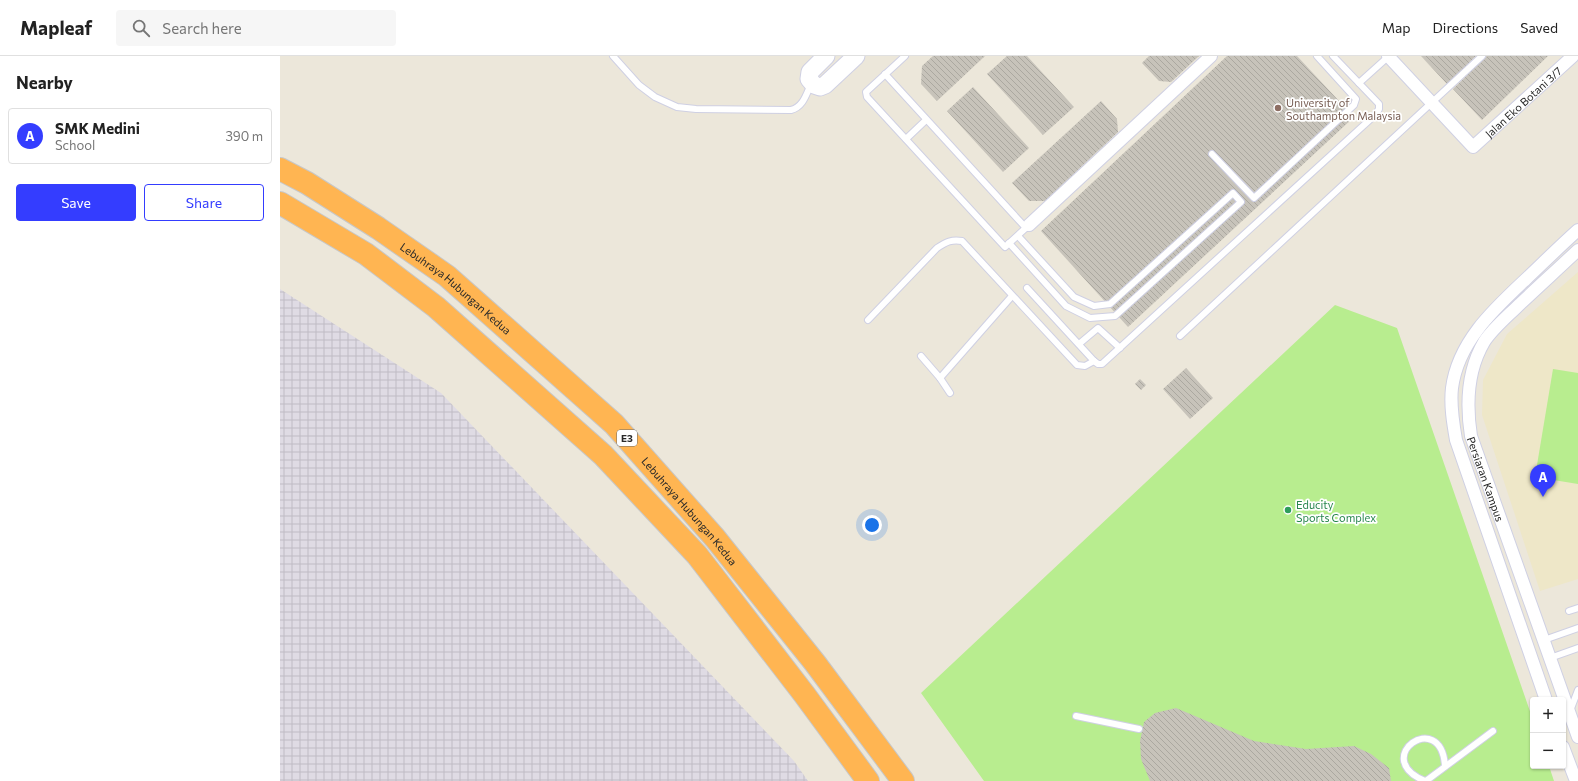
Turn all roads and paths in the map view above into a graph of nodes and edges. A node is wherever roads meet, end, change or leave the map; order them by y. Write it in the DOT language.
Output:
graph roads {
  1 [pos="613,56"];
  2 [pos="826,56"];
  3 [pos="856,56"];
  4 [pos="905,56"];
  5 [pos="1211,56"];
  6 [pos="1317,56"];
  7 [pos="1389,56"];
  8 [pos="1482,56"];
  9 [pos="1573,56"];
  10 [pos="1337,57"];
  11 [pos="886,74"];
  12 [pos="811,83"];
  13 [pos="1359,84"];
  14 [pos="1432,103"];
  15 [pos="926,120"];
  16 [pos="906,140"];
  17 [pos="1212,154"];
  18 [pos="280,169"];
  19 [pos="280,203"];
  20 [pos="1027,227"];
  21 [pos="1578,230"];
  22 [pos="1018,236"];
  23 [pos="1007,245"];
  24 [pos="1578,250"];
  25 [pos="1027,288"];
  26 [pos="1012,296"];
  27 [pos="868,320"];
  28 [pos="1180,336"];
  29 [pos="1079,344"];
  30 [pos="1120,348"];
  31 [pos="921,356"];
  32 [pos="1094,361"];
  33 [pos="940,378"];
  34 [pos="950,393"];
  35 [pos="1578,608"];
  36 [pos="1570,611"];
  37 [pos="1578,628"];
  38 [pos="1544,640"];
  39 [pos="1577,651"];
  40 [pos="1550,658"];
  41 [pos="1578,690"];
  42 [pos="1545,697"];
  43 [pos="1570,713"];
  44 [pos="1076,716"];
  45 [pos="1138,729"];
  46 [pos="1493,731"];
  47 [pos="1578,737"];
  48 [pos="1566,755"];
  49 [pos="1445,766"];
  50 [pos="868,781"];
  51 [pos="903,781"];
  52 [pos="1426,781"];
  53 [pos="1576,781"];
  1 -- 12 [label="lane"];
  2 -- 12 [label="street"];
  3 -- 12 [label="street"];
  4 -- 11 [label="lane"];
  5 -- 20 [label="street"];
  6 -- 17 [label="lane"];
  7 -- 13 [label="lane"];
  7 -- 14 [label="street"];
  8 -- 14 [label="lane"];
  9 -- 14 [label="street, Jalan Eko Botani 3/7"];
  10 -- 13 [label="lane"];
  11 -- 15 [label="lane"];
  11 -- 16 [label="lane"];
  13 -- 30 [label="lane"];
  14 -- 28 [label="lane"];
  15 -- 16 [label="lane"];
  15 -- 20 [label="lane"];
  16 -- 23 [label="lane"];
  18 -- 51 [label="highway, Lebuhraya Hubungan Kedua / E3"];
  19 -- 50 [label="highway"];
  20 -- 22 [label="lane"];
  21 -- 42 [label="street, Persiaran Kampus"];
  22 -- 23 [label="lane"];
  22 -- 23 [label="lane"];
  24 -- 38 [label="street, Persiaran Kampus"];
  25 -- 29 [label="lane"];
  26 -- 27 [label="lane"];
  26 -- 32 [label="lane"];
  26 -- 33 [label="lane"];
  29 -- 30 [label="lane"];
  29 -- 32 [label="lane"];
  30 -- 32 [label="lane"];
  31 -- 33 [label="lane"];
  33 -- 34 [label="lane"];
  35 -- 36 [label="lane"];
  37 -- 38 [label="lane"];
  38 -- 40 [label="street, Persiaran Kampus"];
  39 -- 40 [label="lane"];
  40 -- 43 [label="street, Persiaran Kampus"];
  41 -- 43 [label="lane"];
  43 -- 47 [label="street, Persiaran Kampus"];
  44 -- 45 [label="lane"];
  46 -- 49 [label="lane"];
  48 -- 53 [label="street"];
  49 -- 52 [label="lane"];
  49 -- 52 [label="lane"];
}
